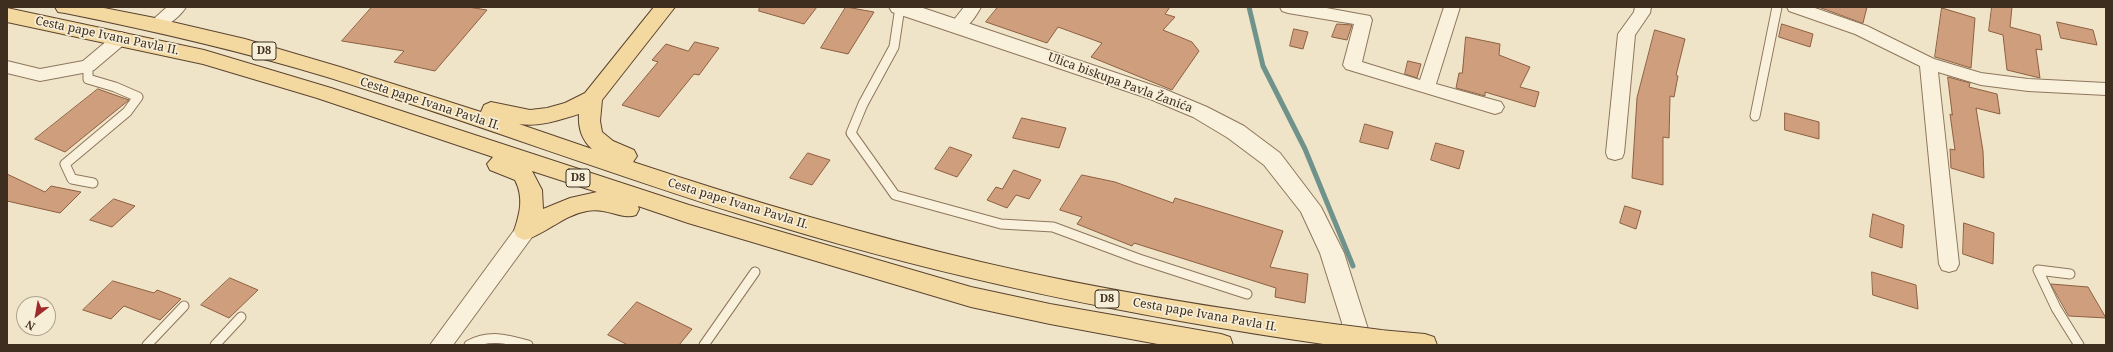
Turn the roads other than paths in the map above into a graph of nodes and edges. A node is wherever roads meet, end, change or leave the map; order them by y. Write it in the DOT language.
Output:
graph roads {
  1 [pos="65,7"];
  2 [pos="178,7"];
  3 [pos="665,7"];
  4 [pos="900,7"];
  5 [pos="973,7"];
  6 [pos="1288,7"];
  7 [pos="1452,7"];
  8 [pos="1643,7"];
  9 [pos="1777,7"];
  10 [pos="1795,7"];
  11 [pos="7,15"];
  12 [pos="156,24"];
  13 [pos="957,26"];
  14 [pos="121,38"];
  15 [pos="1928,63"];
  16 [pos="88,66"];
  17 [pos="7,67"];
  18 [pos="1426,88"];
  19 [pos="2106,89"];
  20 [pos="592,98"];
  21 [pos="1495,106"];
  22 [pos="460,112"];
  23 [pos="1756,116"];
  24 [pos="468,141"];
  25 [pos="1615,153"];
  26 [pos="93,183"];
  27 [pos="678,186"];
  28 [pos="688,214"];
  29 [pos="525,231"];
  30 [pos="1949,264"];
  31 [pos="755,272"];
  32 [pos="2070,274"];
  33 [pos="1247,294"];
  34 [pos="184,306"];
  35 [pos="242,317"];
  36 [pos="1359,336"];
  37 [pos="146,345"];
  38 [pos="215,345"];
  39 [pos="441,345"];
  40 [pos="469,345"];
  41 [pos="528,345"];
  42 [pos="704,345"];
  43 [pos="1221,345"];
  44 [pos="1425,345"];
  45 [pos="2079,345"];
  1 -- 12 [label="main road, Cesta pape Ivana Pavla II. / D8"];
  2 -- 12 [label="street"];
  3 -- 20 [label="main road"];
  4 -- 13 [label="street, Ulica biskupa Pavla Žanića"];
  4 -- 33 [label="lane"];
  5 -- 13 [label="street"];
  6 -- 18 [label="street"];
  7 -- 18 [label="street"];
  8 -- 25 [label="street"];
  9 -- 23 [label="lane"];
  10 -- 15 [label="street"];
  11 -- 14 [label="main road, Cesta pape Ivana Pavla II. / D8"];
  12 -- 22 [label="main road, Cesta pape Ivana Pavla II. / D8"];
  13 -- 36 [label="street, Ulica biskupa Pavla Žanića"];
  14 -- 16 [label="street"];
  14 -- 24 [label="main road, Cesta pape Ivana Pavla II. / D8"];
  15 -- 19 [label="street"];
  15 -- 30 [label="street"];
  16 -- 17 [label="street"];
  16 -- 26 [label="lane"];
  18 -- 21 [label="street"];
  20 -- 22 [label="main road"];
  20 -- 27 [label="main road"];
  22 -- 27 [label="main road, Cesta pape Ivana Pavla II. / D8"];
  24 -- 28 [label="main road, Cesta pape Ivana Pavla II. / D8"];
  24 -- 29 [label="main road"];
  27 -- 36 [label="main road, Cesta pape Ivana Pavla II. / D8"];
  28 -- 29 [label="main road"];
  28 -- 43 [label="main road, Cesta pape Ivana Pavla II. / D8"];
  29 -- 39 [label="street"];
  31 -- 42 [label="lane"];
  32 -- 45 [label="lane"];
  34 -- 37 [label="lane"];
  35 -- 38 [label="lane"];
  36 -- 44 [label="main road, Cesta pape Ivana Pavla II. / D8"];
  40 -- 41 [label="lane"];
}
